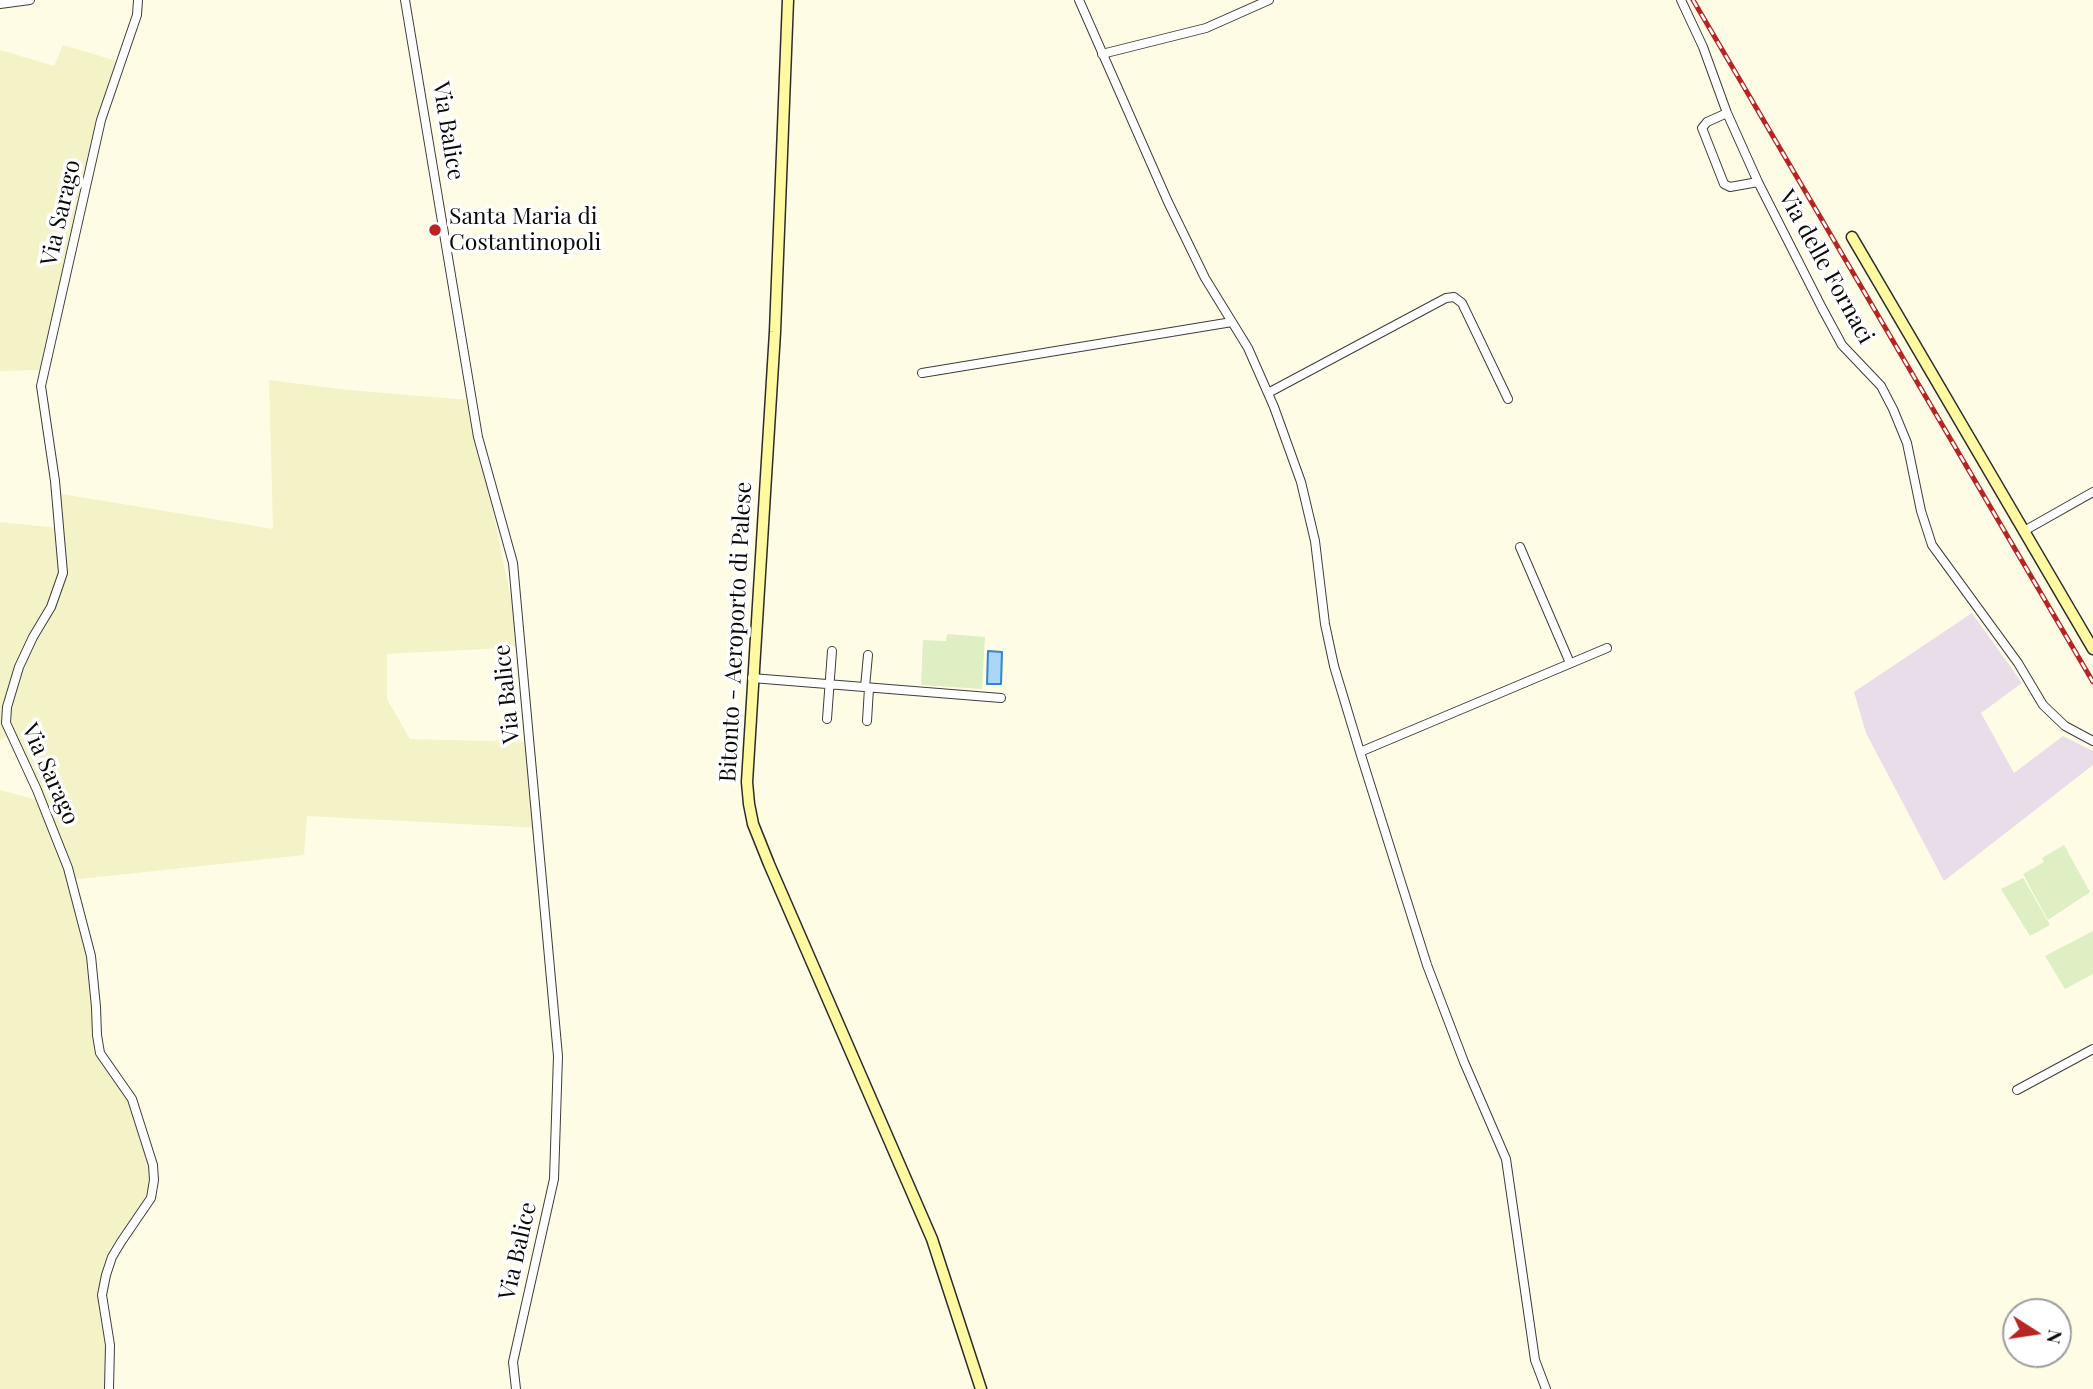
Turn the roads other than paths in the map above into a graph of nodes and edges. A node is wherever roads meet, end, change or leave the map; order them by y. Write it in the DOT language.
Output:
graph roads {
  1 [pos="30,0"];
  2 [pos="138,0"];
  3 [pos="405,0"];
  4 [pos="789,0"];
  5 [pos="1079,0"];
  6 [pos="1269,0"];
  7 [pos="1681,0"];
  8 [pos="0,4"];
  9 [pos="1102,54"];
  10 [pos="1727,113"];
  11 [pos="1758,182"];
  12 [pos="1852,237"];
  13 [pos="1232,322"];
  14 [pos="922,373"];
  15 [pos="1268,393"];
  16 [pos="1508,399"];
  17 [pos="2093,492"];
  18 [pos="2024,531"];
  19 [pos="1520,547"];
  20 [pos="1607,648"];
  21 [pos="2093,649"];
  22 [pos="832,651"];
  23 [pos="868,655"];
  24 [pos="1570,663"];
  25 [pos="752,678"];
  26 [pos="830,684"];
  27 [pos="867,687"];
  28 [pos="1001,698"];
  29 [pos="827,719"];
  30 [pos="867,721"];
  31 [pos="2093,741"];
  32 [pos="1360,752"];
  33 [pos="2093,1049"];
  34 [pos="2017,1090"];
  35 [pos="109,1389"];
  36 [pos="516,1389"];
  37 [pos="981,1389"];
  38 [pos="1546,1389"];
  1 -- 8 [label="street"];
  2 -- 35 [label="street, Via Sarago"];
  3 -- 36 [label="street, Via Balice"];
  4 -- 25 [label="main road, Bitonto - Aeroporto di Palese"];
  5 -- 9 [label="street"];
  6 -- 9 [label="street"];
  7 -- 10 [label="street, Via delle Fornaci"];
  9 -- 13 [label="street"];
  10 -- 11 [label="street, Via delle Fornaci"];
  10 -- 11 [label="street"];
  11 -- 31 [label="street, Via delle Fornaci"];
  12 -- 18 [label="main road"];
  13 -- 14 [label="street"];
  13 -- 15 [label="street"];
  15 -- 16 [label="street"];
  15 -- 32 [label="street"];
  17 -- 18 [label="street"];
  18 -- 21 [label="main road"];
  19 -- 24 [label="street"];
  20 -- 24 [label="street"];
  22 -- 26 [label="street"];
  23 -- 27 [label="street"];
  24 -- 32 [label="street"];
  25 -- 26 [label="street"];
  25 -- 37 [label="main road, Bitonto - Aeroporto di Palese"];
  26 -- 27 [label="street"];
  26 -- 29 [label="street"];
  27 -- 28 [label="street"];
  27 -- 30 [label="street"];
  32 -- 38 [label="street"];
  33 -- 34 [label="street"];
}
